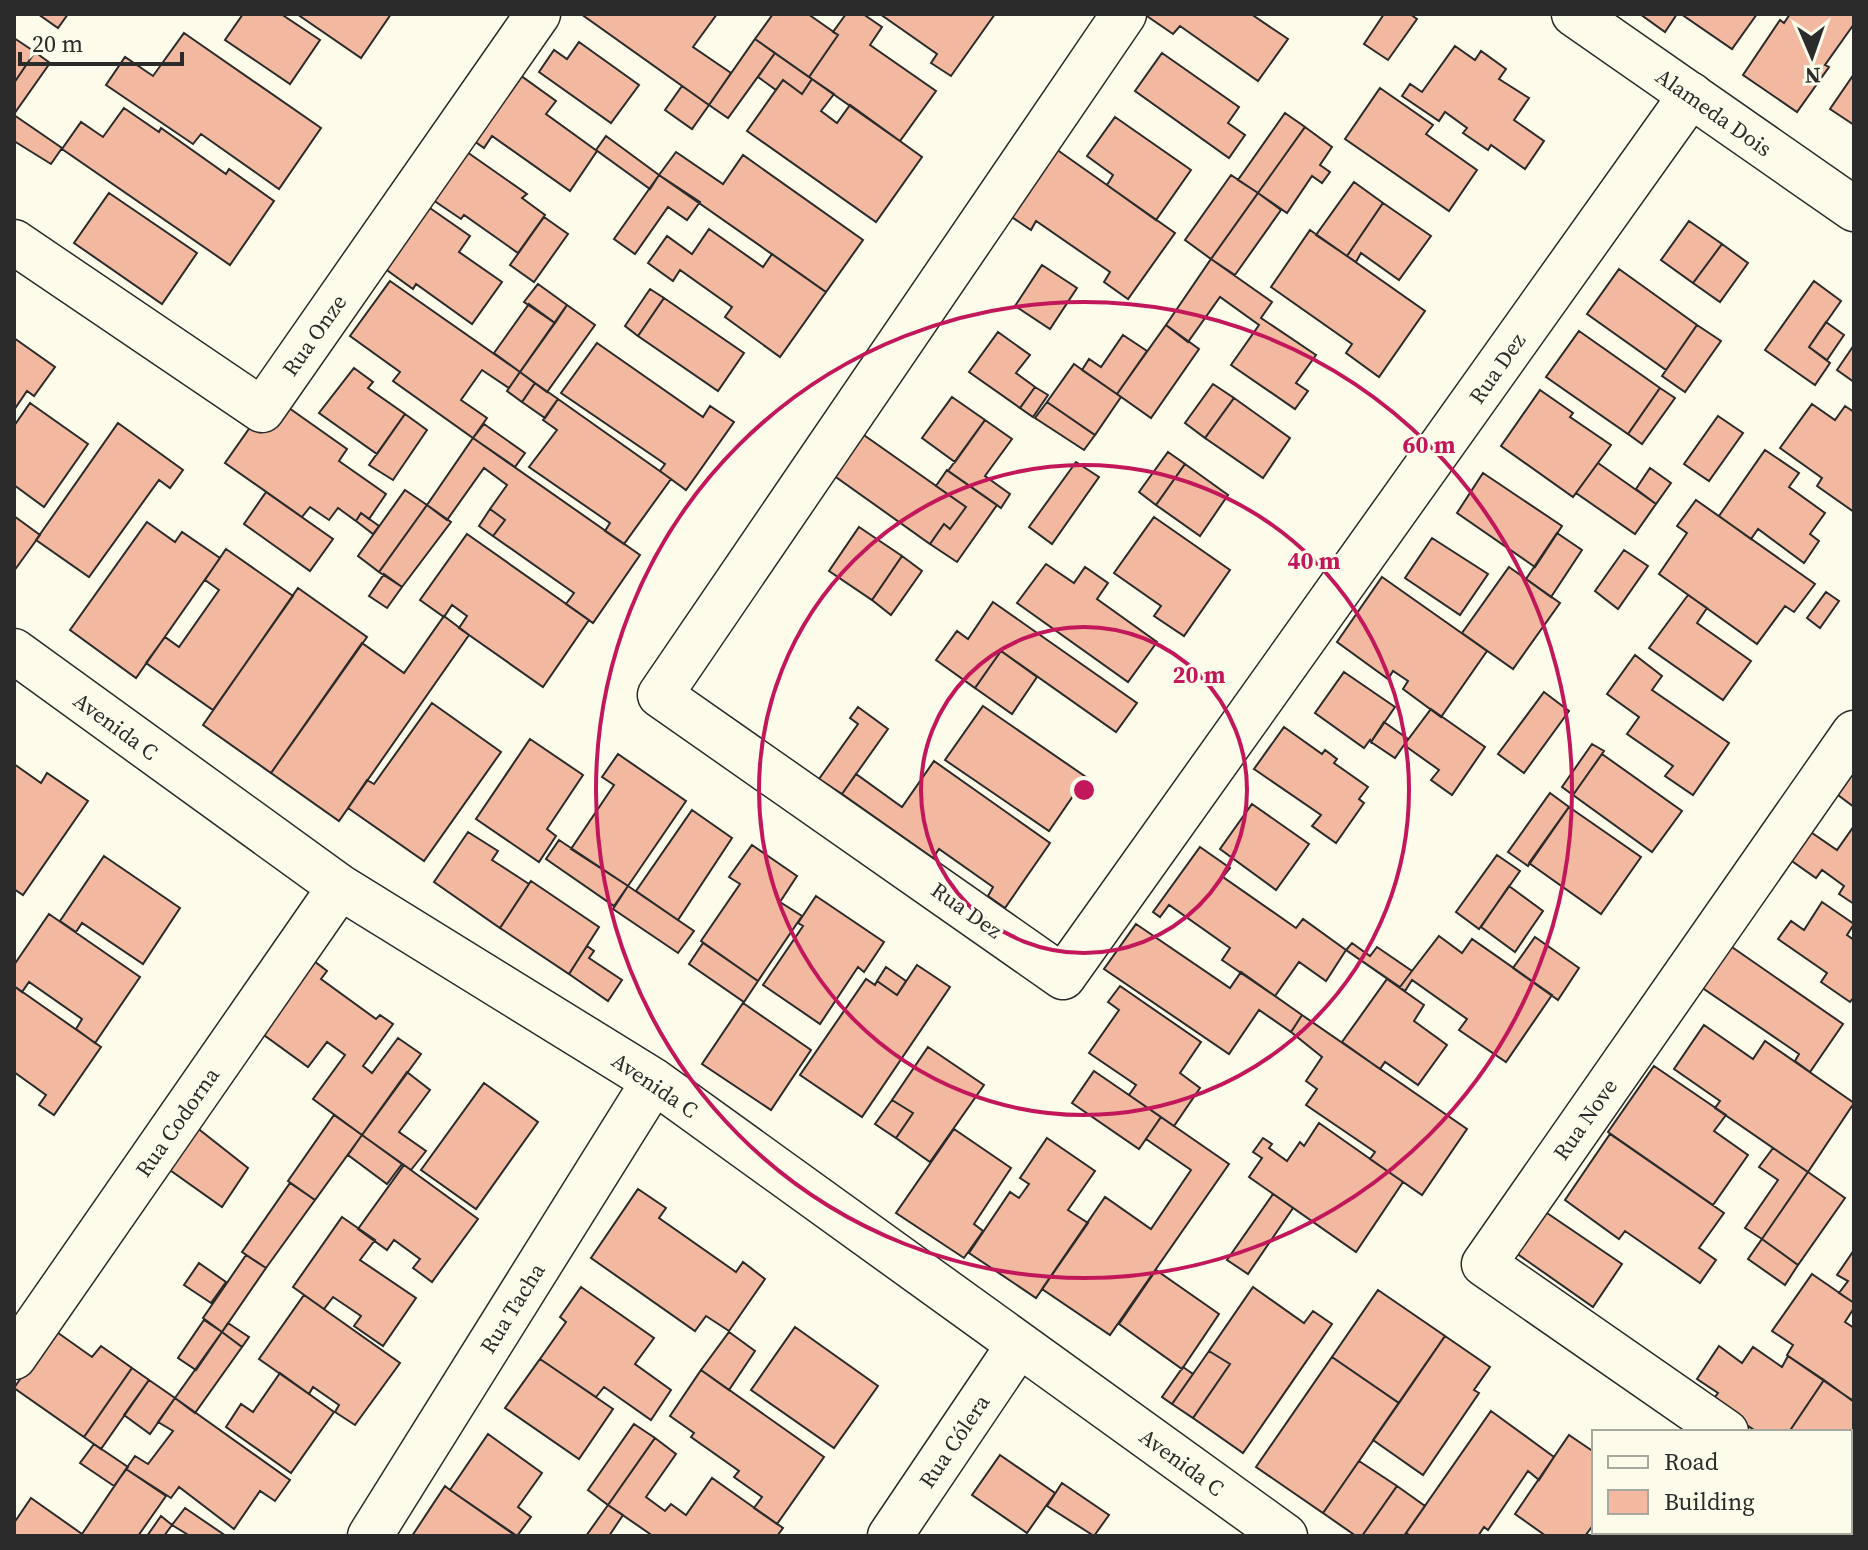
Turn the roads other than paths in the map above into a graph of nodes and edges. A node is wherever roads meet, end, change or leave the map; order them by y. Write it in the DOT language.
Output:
graph roads {
  1 [pos="538,14"];
  2 [pos="1124,14"];
  3 [pos="1574,14"];
  4 [pos="1691,95"];
  5 [pos="1854,209"];
  6 [pos="14,242"];
  7 [pos="14,651"];
  8 [pos="1854,733"];
  9 [pos="340,887"];
  10 [pos="654,1081"];
  11 [pos="1018,1346"];
  12 [pos="14,1357"];
  13 [pos="1723,1430"];
  14 [pos="370,1536"];
  15 [pos="890,1536"];
  16 [pos="1285,1536"];
  1 -- 6 [label="street, Rua Onze"];
  2 -- 4 [label="street, Rua Dez"];
  3 -- 4 [label="street, Alameda Dois"];
  4 -- 5 [label="street, Alameda Dois"];
  7 -- 9 [label="street, Avenida C"];
  8 -- 13 [label="street, Rua Nove"];
  9 -- 10 [label="street, Avenida C"];
  9 -- 12 [label="street, Rua Codorna"];
  10 -- 11 [label="street, Avenida C"];
  10 -- 14 [label="street, Rua Tacha"];
  11 -- 15 [label="street, Rua Cólera"];
  11 -- 16 [label="street, Avenida C"];
}
